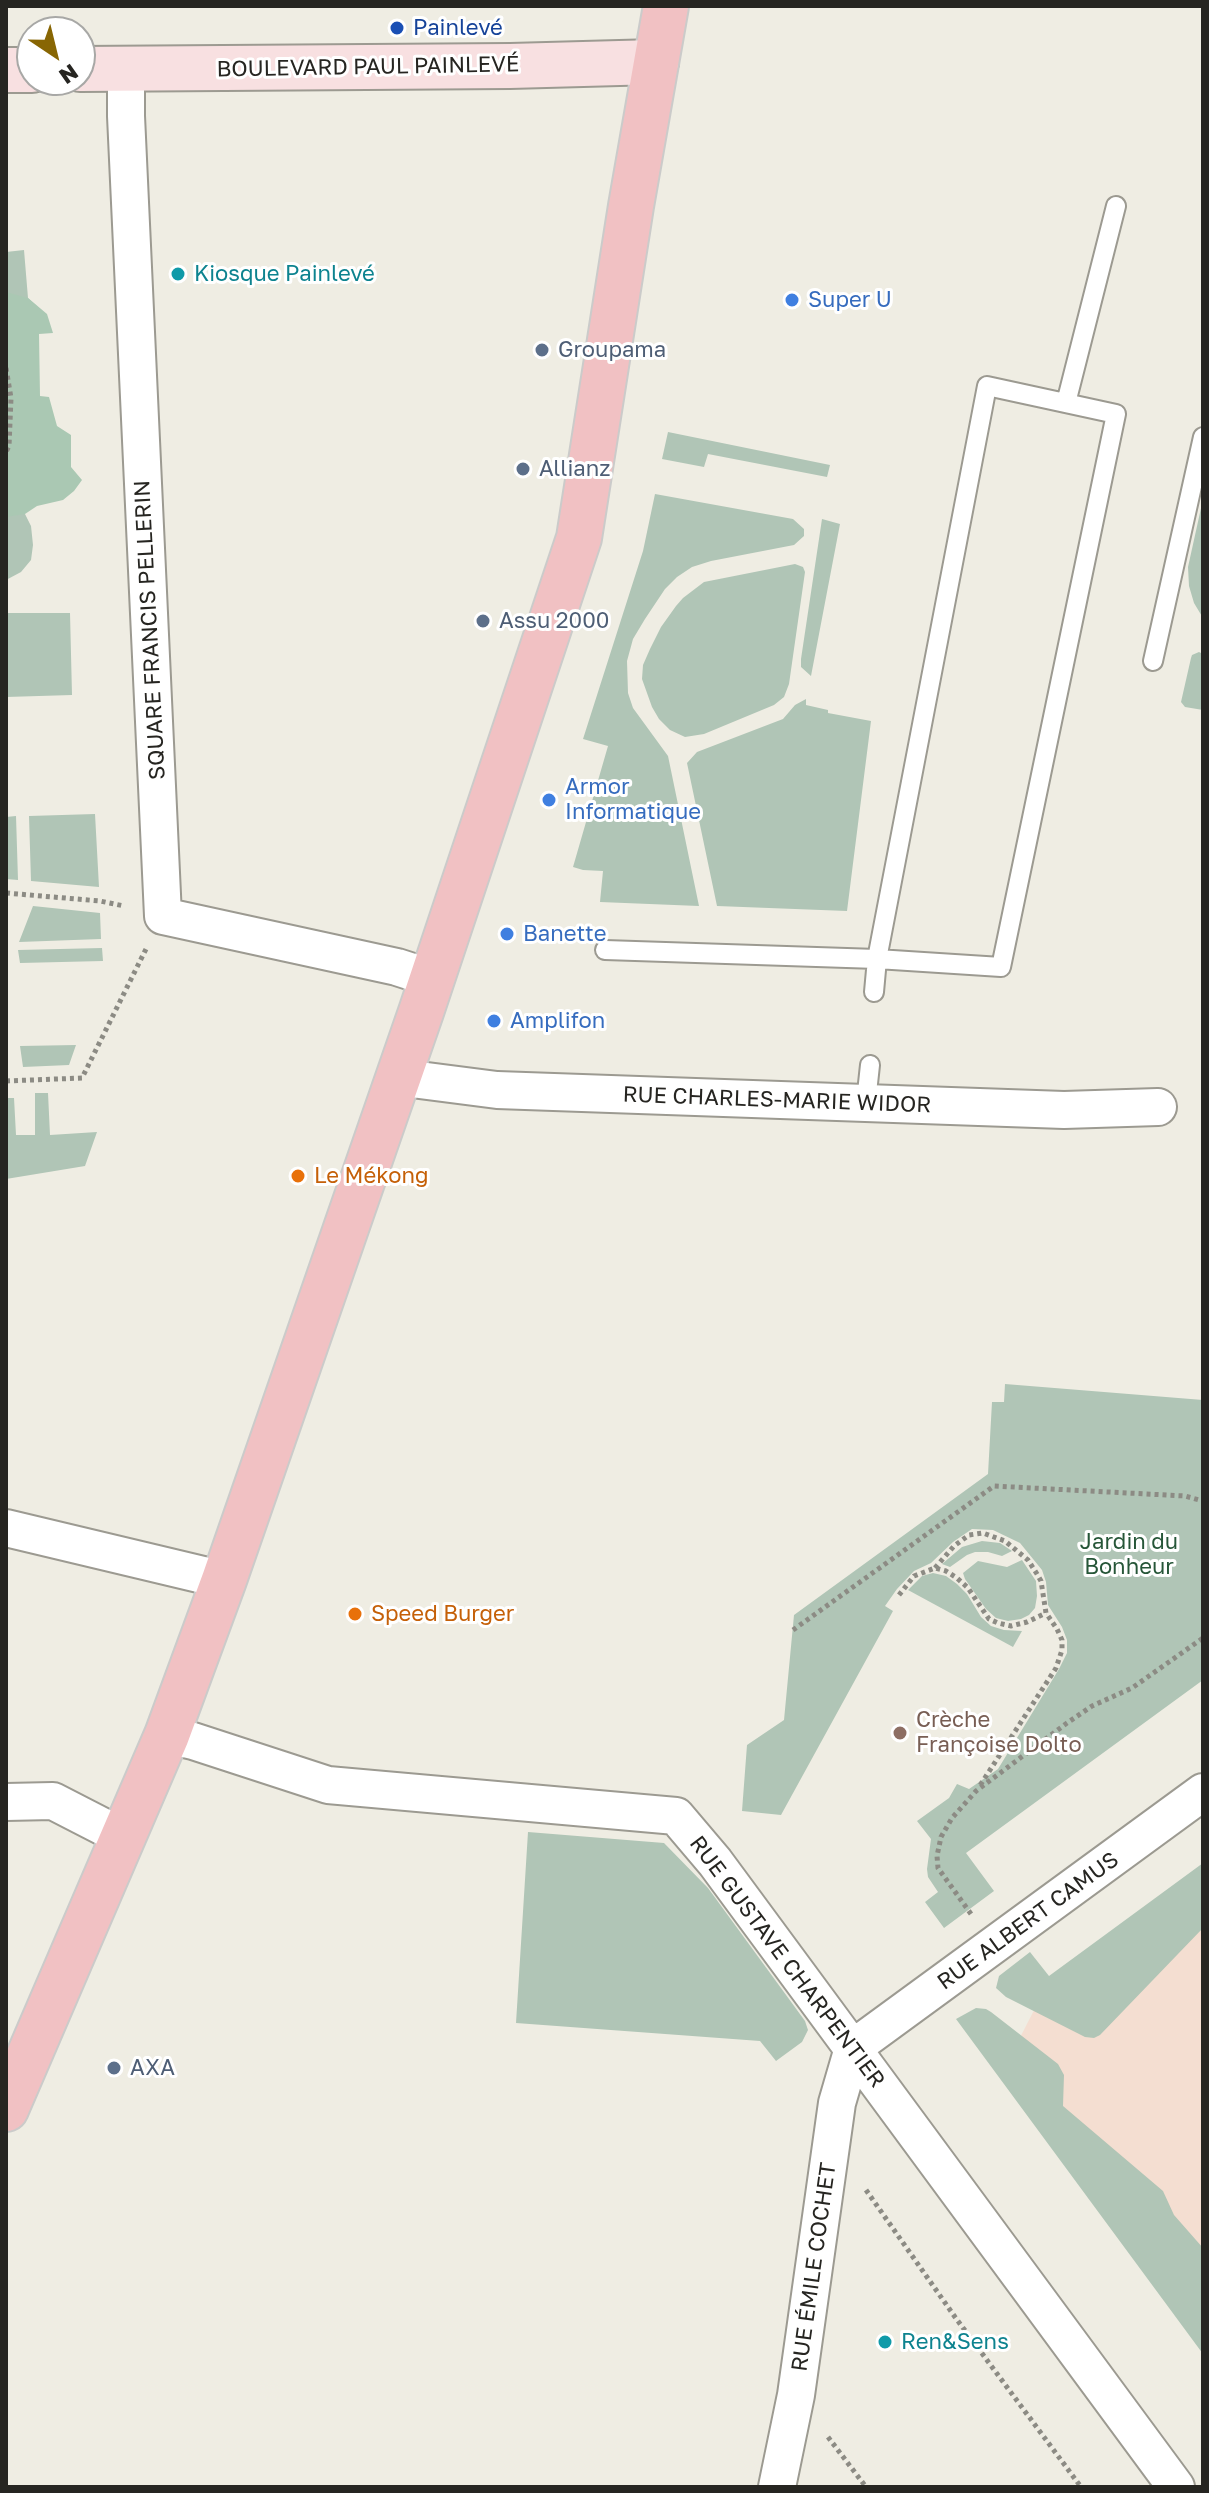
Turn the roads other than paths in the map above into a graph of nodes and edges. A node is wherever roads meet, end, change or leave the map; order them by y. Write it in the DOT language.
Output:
graph roads {
  1 [pos="666,6"];
  2 [pos="656,62"];
  3 [pos="96,69"];
  4 [pos="126,69"];
  5 [pos="1116,206"];
  6 [pos="1066,403"];
  7 [pos="1203,437"];
  8 [pos="1153,661"];
  9 [pos="605,950"];
  10 [pos="877,959"];
  11 [pos="431,978"];
  12 [pos="874,992"];
  13 [pos="870,1065"];
  14 [pos="396,1077"];
  15 [pos="866,1102"];
  16 [pos="1158,1107"];
  17 [pos="6,1528"];
  18 [pos="224,1580"];
  19 [pos="167,1735"];
  20 [pos="1203,1792"];
  21 [pos="6,1802"];
  22 [pos="123,1837"];
  23 [pos="853,2048"];
  24 [pos="6,2109"];
  25 [pos="777,2487"];
  26 [pos="1176,2487"];
  1 -- 2 [label="main road"];
  2 -- 4 [label="street, BOULEVARD PAUL PAINLEVÉ"];
  2 -- 11 [label="main road"];
  3 -- 4 [label="street, BOULEVARD PAUL PAINLEVÉ"];
  4 -- 11 [label="street, SQUARE FRANCIS PELLERIN"];
  5 -- 6 [label="lane"];
  6 -- 10 [label="lane"];
  6 -- 10 [label="lane"];
  7 -- 8 [label="lane"];
  9 -- 10 [label="lane"];
  10 -- 12 [label="lane"];
  11 -- 14 [label="main road"];
  13 -- 15 [label="lane"];
  14 -- 15 [label="street, RUE CHARLES-MARIE WIDOR"];
  14 -- 18 [label="main road"];
  15 -- 16 [label="street, RUE CHARLES-MARIE WIDOR"];
  17 -- 18 [label="street"];
  18 -- 19 [label="main road"];
  19 -- 22 [label="main road"];
  19 -- 23 [label="street, RUE GUSTAVE CHARPENTIER"];
  20 -- 23 [label="street, RUE ALBERT CAMUS"];
  21 -- 22 [label="street"];
  22 -- 24 [label="main road"];
  23 -- 25 [label="street, RUE ÉMILE COCHET"];
  23 -- 26 [label="street, RUE GUSTAVE CHARPENTIER"];
}
